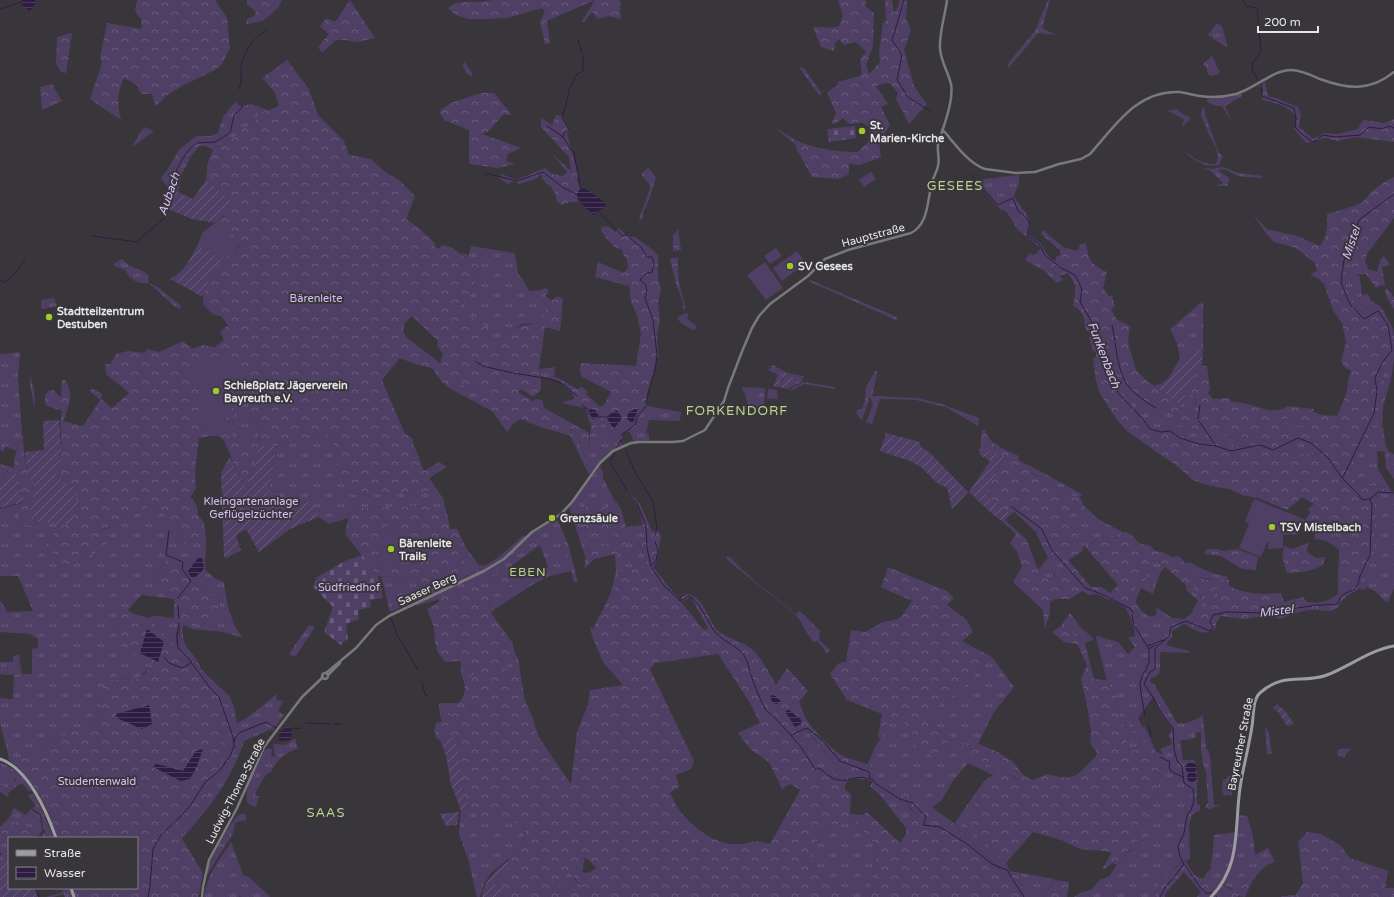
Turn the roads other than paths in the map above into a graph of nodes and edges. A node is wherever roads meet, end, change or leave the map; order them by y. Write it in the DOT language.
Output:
graph roads {
  1 [pos="947,0"];
  2 [pos="1394,72"];
  3 [pos="942,130"];
  4 [pos="631,443"];
  5 [pos="1394,646"];
  6 [pos="323,678"];
  7 [pos="0,759"];
  8 [pos="56,837"];
  9 [pos="202,897"];
  10 [pos="1211,897"];
  1 -- 3 [label="street, Hauptstraße"];
  2 -- 3 [label="street"];
  3 -- 4 [label="street, Hauptstraße"];
  4 -- 6 [label="street, Saaser Berg"];
  5 -- 10 [label="main road, Bayreuther Straße"];
  6 -- 9 [label="street, Ludwig-Thoma-Straße"];
  7 -- 8 [label="main road"];
}
